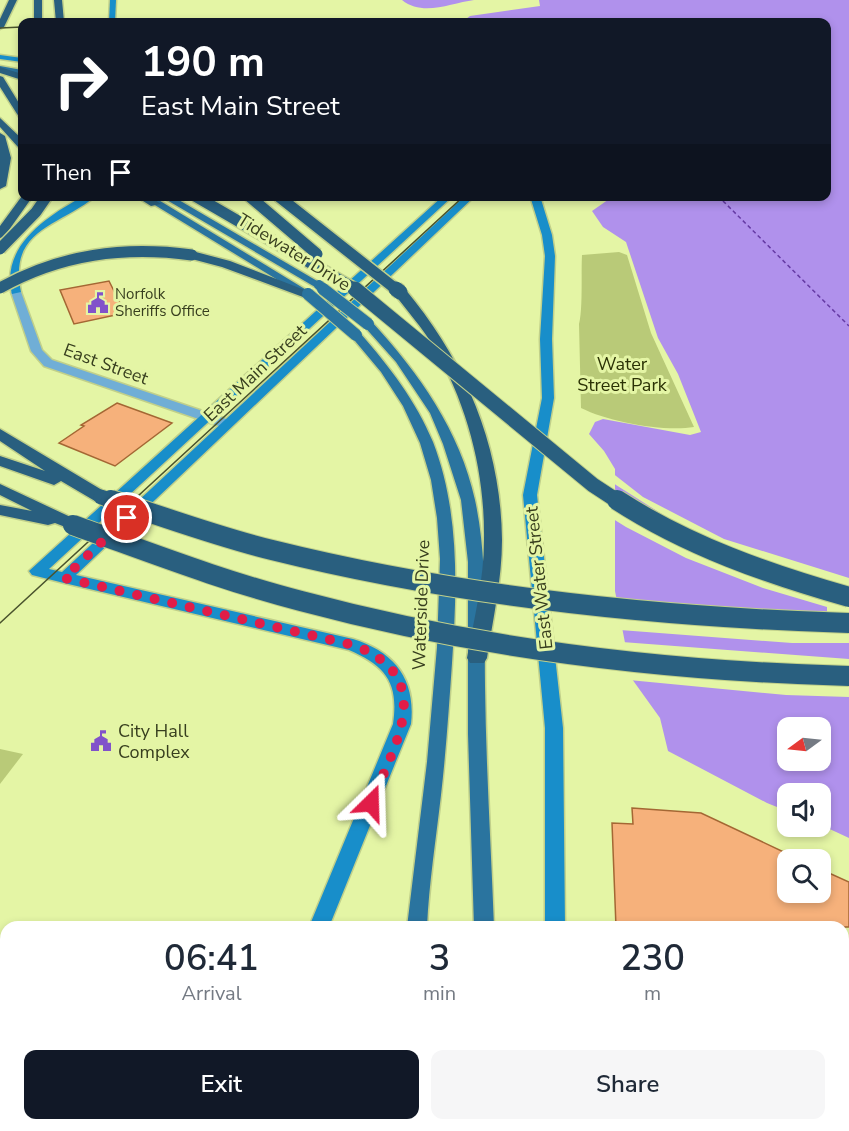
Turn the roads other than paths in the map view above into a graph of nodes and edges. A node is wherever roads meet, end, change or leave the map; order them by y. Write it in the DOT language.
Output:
graph roads {
  1 [pos="11,0"];
  2 [pos="38,0"];
  3 [pos="58,0"];
  4 [pos="112,0"];
  5 [pos="0,11"];
  6 [pos="38,18"];
  7 [pos="60,18"];
  8 [pos="112,18"];
  9 [pos="0,27"];
  10 [pos="0,57"];
  11 [pos="18,59"];
  12 [pos="0,62"];
  13 [pos="18,65"];
  14 [pos="0,69"];
  15 [pos="18,71"];
  16 [pos="18,76"];
  17 [pos="0,79"];
  18 [pos="18,108"];
  19 [pos="0,121"];
  20 [pos="0,136"];
  21 [pos="18,141"];
  22 [pos="0,186"];
  23 [pos="24,201"];
  24 [pos="43,201"];
  25 [pos="83,201"];
  26 [pos="160,201"];
  27 [pos="161,201"];
  28 [pos="204,201"];
  29 [pos="255,201"];
  30 [pos="285,201"];
  31 [pos="444,201"];
  32 [pos="466,201"];
  33 [pos="537,201"];
  34 [pos="62,212"];
  35 [pos="0,234"];
  36 [pos="0,241"];
  37 [pos="0,249"];
  38 [pos="0,288"];
  39 [pos="16,292"];
  40 [pos="308,294"];
  41 [pos="364,294"];
  42 [pos="205,418"];
  43 [pos="227,424"];
  44 [pos="0,434"];
  45 [pos="0,461"];
  46 [pos="0,489"];
  47 [pos="101,497"];
  48 [pos="0,502"];
  49 [pos="0,510"];
  50 [pos="73,525"];
  51 [pos="64,578"];
  52 [pos="849,597"];
  53 [pos="849,623"];
  54 [pos="477,658"];
  55 [pos="849,675"];
  56 [pos="321,921"];
  57 [pos="418,921"];
  58 [pos="484,921"];
  59 [pos="555,921"];
  1 -- 5 [label="highway"];
  1 -- 9 [label="highway"];
  2 -- 6 [label="highway"];
  3 -- 7 [label="highway"];
  4 -- 8 [label="street"];
  10 -- 11 [label="street"];
  12 -- 13 [label="highway"];
  14 -- 15 [label="main road"];
  14 -- 16 [label="highway"];
  17 -- 18 [label="highway"];
  19 -- 21 [label="highway"];
  20 -- 22 [label="highway"];
  23 -- 35 [label="highway"];
  24 -- 37 [label="highway, bridge"];
  25 -- 34 [label="street"];
  26 -- 40 [label="main road, Tidewater Drive"];
  27 -- 54 [label="main road, Tidewater Drive, bridge"];
  28 -- 41 [label="highway, bridge"];
  29 -- 41 [label="highway, bridge"];
  30 -- 54 [label="highway, bridge"];
  31 -- 42 [label="street, East Main Street"];
  32 -- 43 [label="street, East Main Street"];
  33 -- 59 [label="street, East Water Street"];
  34 -- 36 [label="street"];
  34 -- 39 [label="street"];
  38 -- 40 [label="highway, bridge"];
  39 -- 42 [label="street, East Street"];
  40 -- 57 [label="main road, Waterside Drive, bridge"];
  41 -- 52 [label="highway, bridge"];
  42 -- 43 [label="street, East Street"];
  42 -- 51 [label="street, East Main Street"];
  43 -- 51 [label="street, East Main Street"];
  44 -- 47 [label="highway"];
  45 -- 47 [label="highway"];
  46 -- 50 [label="highway"];
  47 -- 53 [label="highway, bridge"];
  48 -- 50 [label="highway"];
  49 -- 50 [label="highway"];
  50 -- 55 [label="highway, bridge"];
  51 -- 56 [label="street"];
  54 -- 58 [label="main road"];
}
